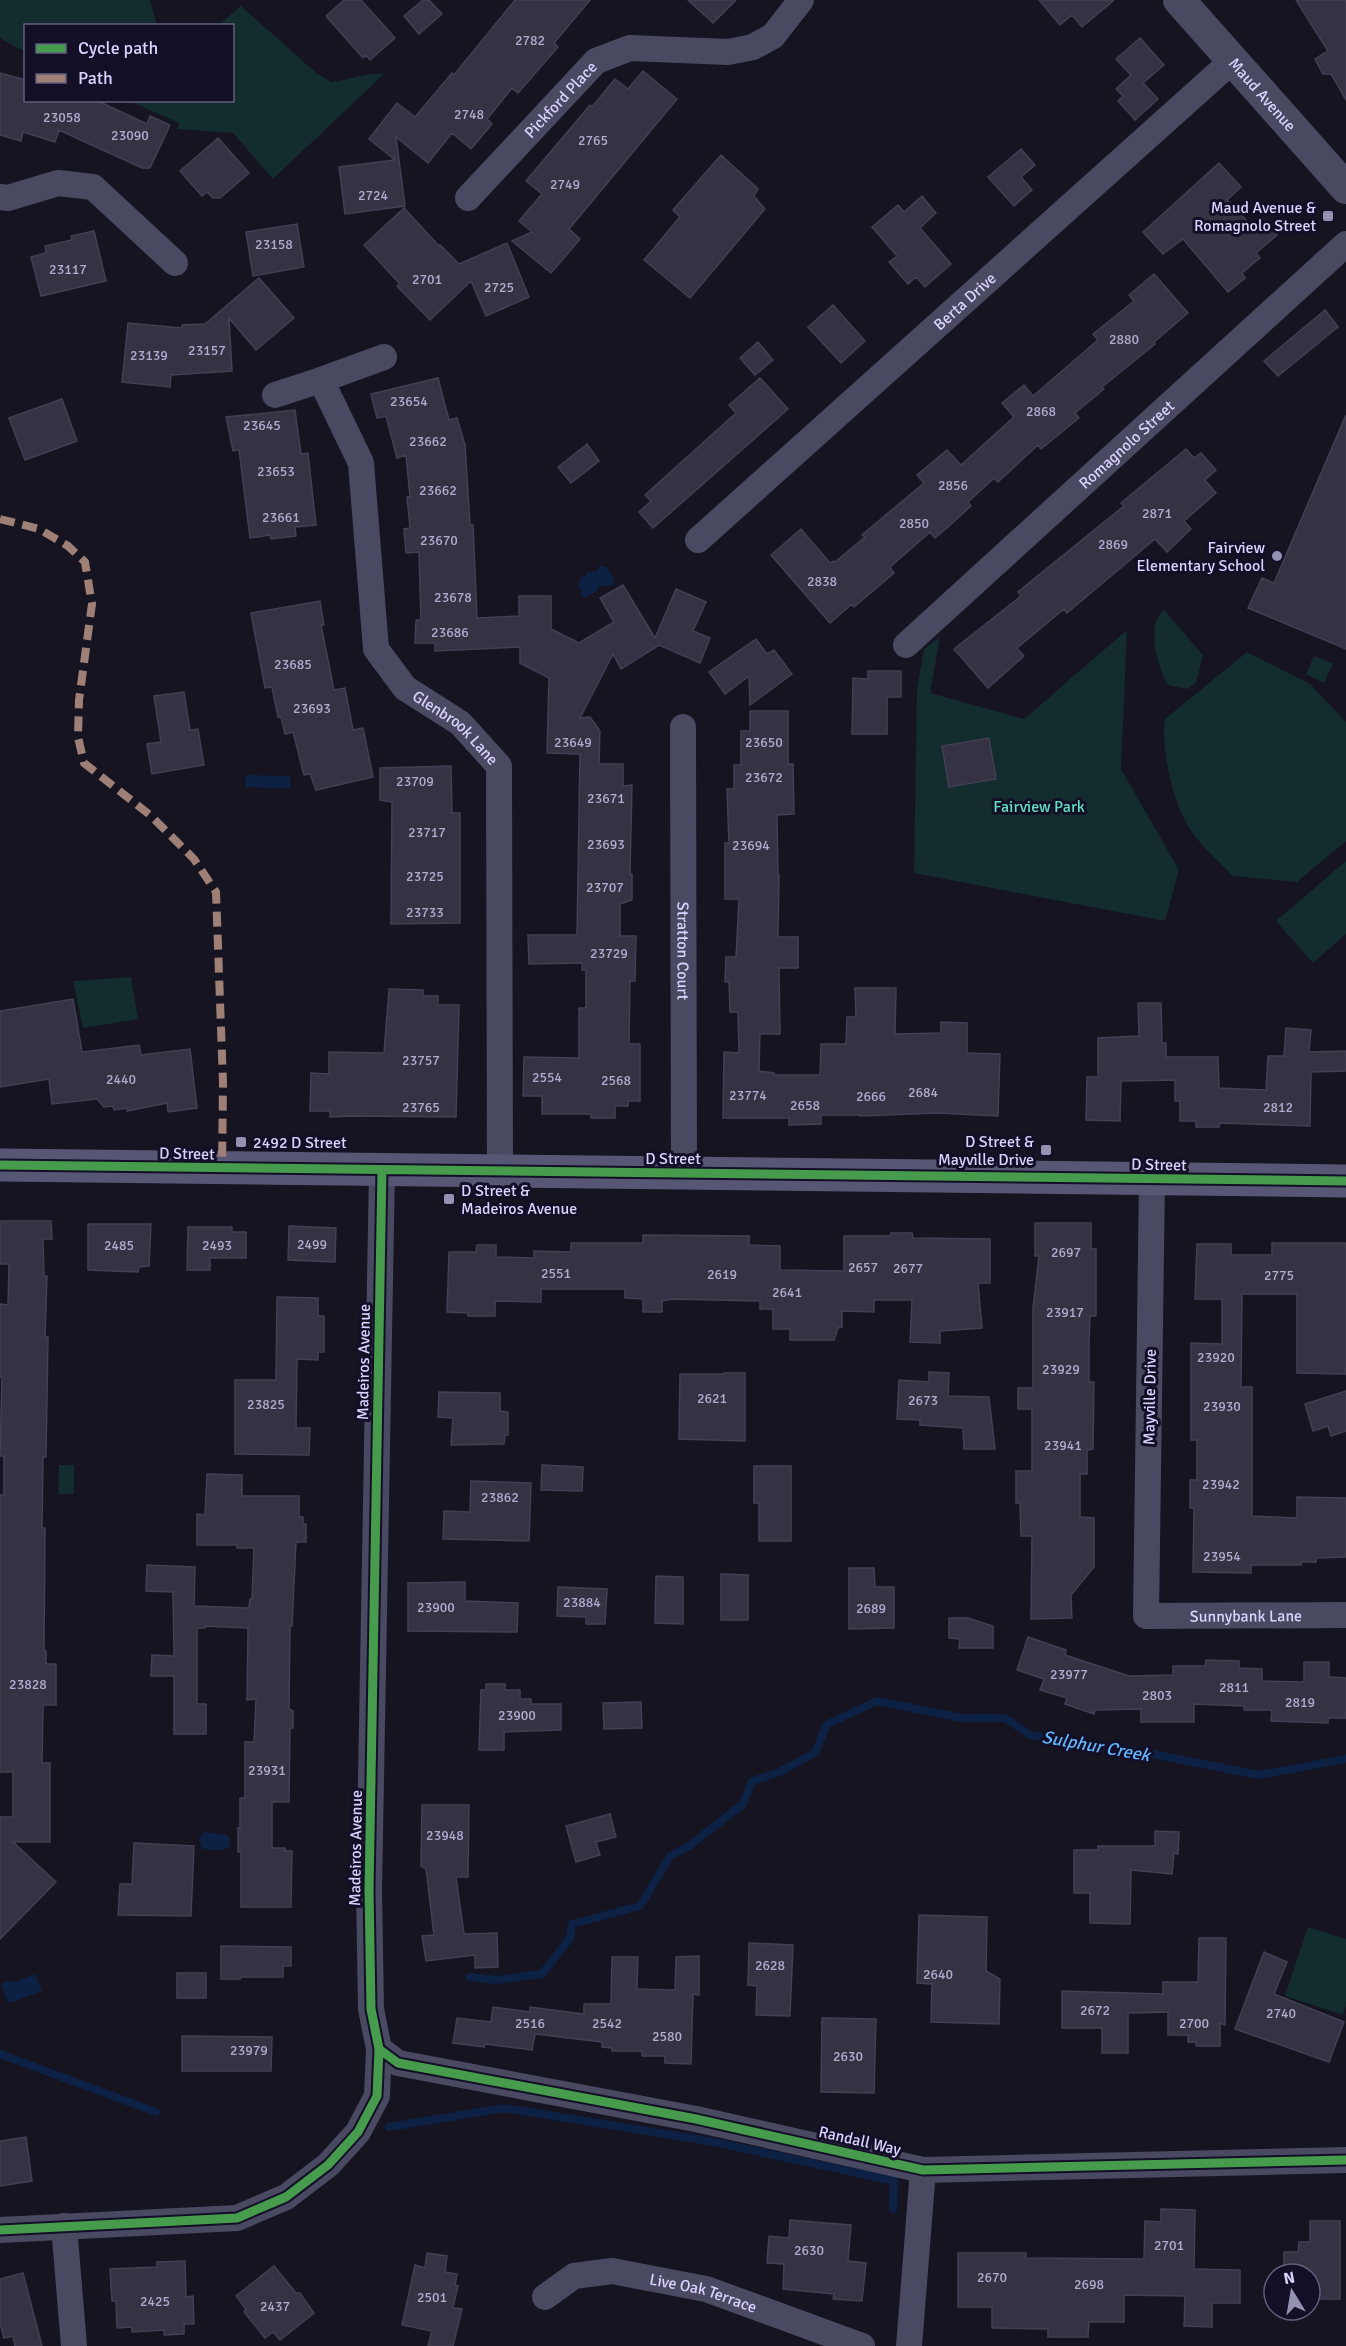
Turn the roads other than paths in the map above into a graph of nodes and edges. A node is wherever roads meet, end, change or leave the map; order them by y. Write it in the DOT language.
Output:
graph roads {
  1 [pos="801,0"];
  2 [pos="1179,0"];
  3 [pos="1232,61"];
  4 [pos="1346,187"];
  5 [pos="0,197"];
  6 [pos="468,198"];
  7 [pos="1346,244"];
  8 [pos="175,263"];
  9 [pos="384,357"];
  10 [pos="321,380"];
  11 [pos="275,395"];
  12 [pos="698,540"];
  13 [pos="906,645"];
  14 [pos="683,727"];
  15 [pos="0,1165"];
  16 [pos="382,1170"];
  17 [pos="500,1172"];
  18 [pos="684,1173"];
  19 [pos="1152,1179"];
  20 [pos="1346,1181"];
  21 [pos="1146,1616"];
  22 [pos="1346,1616"];
  23 [pos="379,2049"];
  24 [pos="1346,2160"];
  25 [pos="923,2170"];
  26 [pos="64,2226"];
  27 [pos="0,2230"];
  28 [pos="545,2297"];
  29 [pos="74,2346"];
  30 [pos="862,2346"];
  31 [pos="909,2346"];
  1 -- 6 [label="street, Pickford Place"];
  2 -- 3 [label="street, Maud Avenue"];
  3 -- 4 [label="street, Maud Avenue"];
  3 -- 12 [label="street, Berta Drive"];
  5 -- 8 [label="street"];
  7 -- 13 [label="street, Romagnolo Street"];
  9 -- 10 [label="street"];
  10 -- 11 [label="street"];
  10 -- 17 [label="street, Glenbrook Lane"];
  14 -- 18 [label="street, Stratton Court"];
  15 -- 16 [label="main road, D Street"];
  16 -- 17 [label="main road, D Street"];
  16 -- 23 [label="street, Madeiros Avenue"];
  17 -- 18 [label="main road, D Street"];
  18 -- 19 [label="main road, D Street"];
  19 -- 20 [label="main road, D Street"];
  19 -- 21 [label="street, Mayville Drive"];
  21 -- 22 [label="street, Sunnybank Lane"];
  23 -- 25 [label="street, Randall Way"];
  23 -- 26 [label="street, Madeiros Avenue"];
  24 -- 25 [label="street, Randall Way"];
  25 -- 31 [label="street"];
  26 -- 27 [label="street, Madeiros Avenue"];
  26 -- 29 [label="street"];
  28 -- 30 [label="street, Live Oak Terrace"];
}
